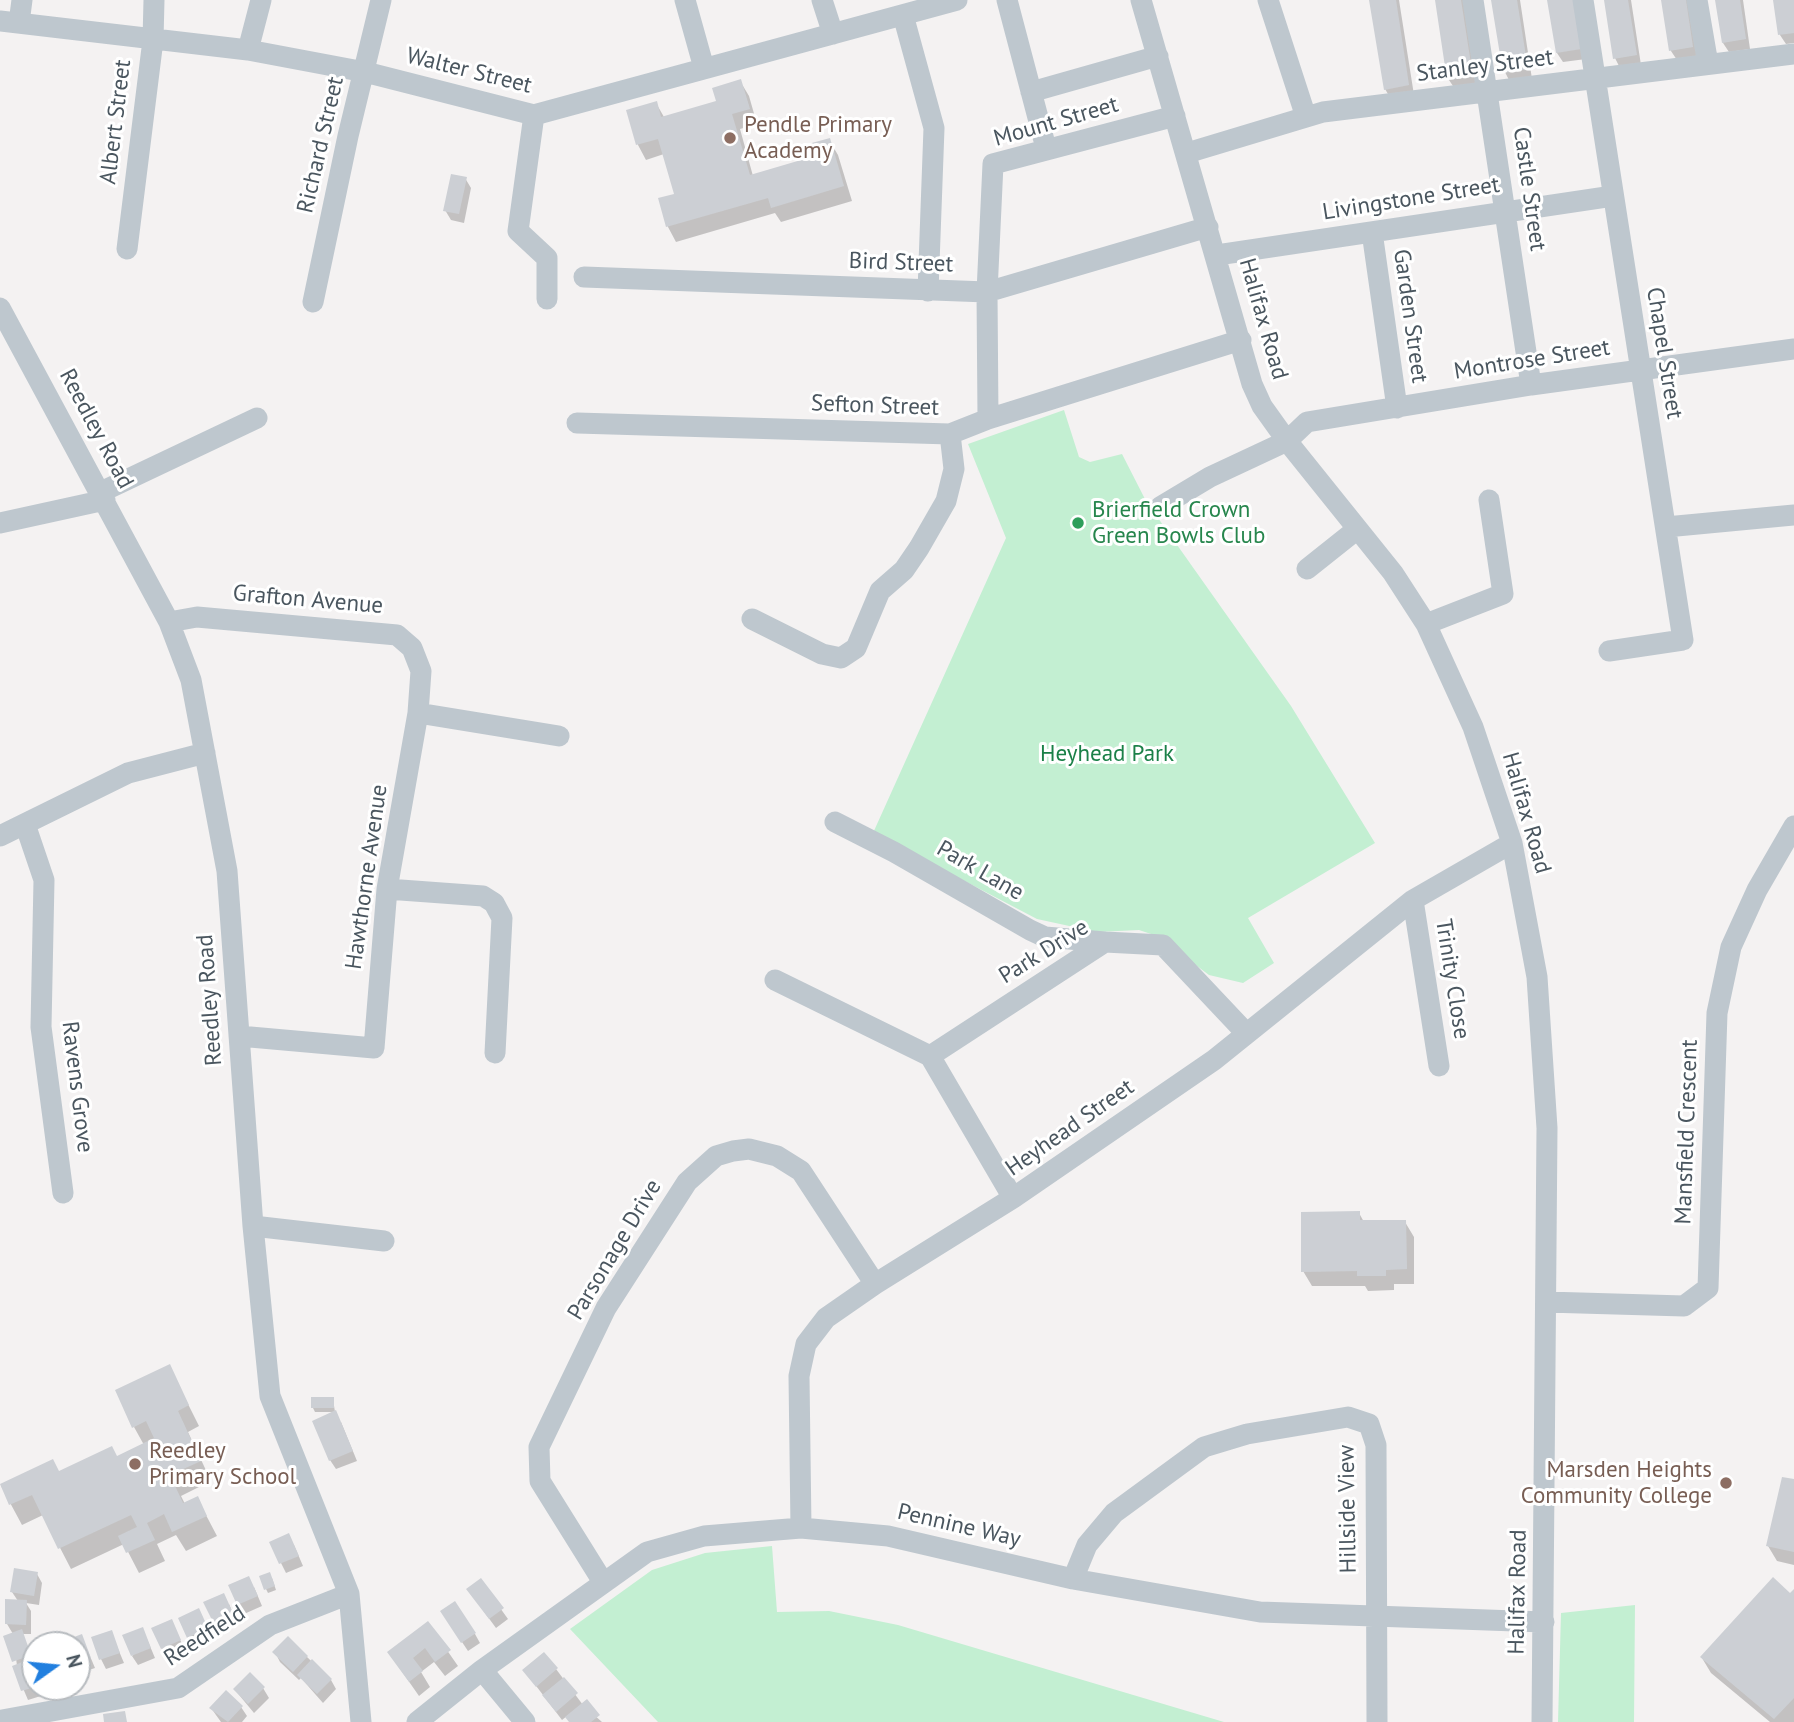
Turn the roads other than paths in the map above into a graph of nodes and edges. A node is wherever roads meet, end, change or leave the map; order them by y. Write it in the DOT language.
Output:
graph roads {
  1 [pos="22,0"];
  2 [pos="154,0"];
  3 [pos="261,0"];
  4 [pos="382,0"];
  5 [pos="685,0"];
  6 [pos="822,0"];
  7 [pos="957,0"];
  8 [pos="1007,0"];
  9 [pos="1268,0"];
  10 [pos="1473,0"];
  11 [pos="1583,0"];
  12 [pos="1698,0"];
  13 [pos="1144,1"];
  14 [pos="912,9"];
  15 [pos="9,22"];
  16 [pos="833,34"];
  17 [pos="153,40"];
  18 [pos="248,50"];
  19 [pos="1794,54"];
  20 [pos="1158,56"];
  21 [pos="1708,64"];
  22 [pos="704,68"];
  23 [pos="365,72"];
  24 [pos="1596,79"];
  25 [pos="1488,90"];
  26 [pos="1031,92"];
  27 [pos="534,115"];
  28 [pos="1175,116"];
  29 [pos="1306,117"];
  30 [pos="1046,148"];
  31 [pos="1186,153"];
  32 [pos="1613,196"];
  33 [pos="1506,210"];
  34 [pos="1208,227"];
  35 [pos="1372,232"];
  36 [pos="127,249"];
  37 [pos="1217,255"];
  38 [pos="584,277"];
  39 [pos="928,291"];
  40 [pos="988,292"];
  41 [pos="547,299"];
  42 [pos="313,302"];
  43 [pos="0,308"];
  44 [pos="1241,340"];
  45 [pos="1794,349"];
  46 [pos="1641,370"];
  47 [pos="1531,385"];
  48 [pos="1397,408"];
  49 [pos="257,418"];
  50 [pos="988,419"];
  51 [pos="576,423"];
  52 [pos="950,434"];
  53 [pos="1287,441"];
  54 [pos="103,496"];
  55 [pos="1489,500"];
  56 [pos="1160,507"];
  57 [pos="1794,515"];
  58 [pos="0,523"];
  59 [pos="1666,527"];
  60 [pos="1356,530"];
  61 [pos="1307,569"];
  62 [pos="752,619"];
  63 [pos="169,622"];
  64 [pos="1426,624"];
  65 [pos="1609,651"];
  66 [pos="418,713"];
  67 [pos="559,736"];
  68 [pos="205,753"];
  69 [pos="835,822"];
  70 [pos="25,824"];
  71 [pos="1794,826"];
  72 [pos="0,836"];
  73 [pos="1512,844"];
  74 [pos="387,889"];
  75 [pos="1413,900"];
  76 [pos="1105,942"];
  77 [pos="775,980"];
  78 [pos="1246,1033"];
  79 [pos="239,1035"];
  80 [pos="495,1053"];
  81 [pos="930,1056"];
  82 [pos="1438,1066"];
  83 [pos="63,1193"];
  84 [pos="1013,1198"];
  85 [pos="253,1226"];
  86 [pos="384,1241"];
  87 [pos="875,1283"];
  88 [pos="1546,1302"];
  89 [pos="801,1528"];
  90 [pos="1073,1579"];
  91 [pos="604,1582"];
  92 [pos="349,1594"];
  93 [pos="1376,1618"];
  94 [pos="1544,1622"];
  95 [pos="482,1670"];
  96 [pos="1,1719"];
  97 [pos="361,1722"];
  98 [pos="416,1722"];
  99 [pos="525,1722"];
  100 [pos="1377,1722"];
  101 [pos="1542,1722"];
  1 -- 15 [label="street"];
  2 -- 17 [label="street, Albert Street"];
  3 -- 18 [label="street"];
  4 -- 23 [label="street, Richard Street"];
  5 -- 22 [label="street"];
  6 -- 16 [label="street"];
  7 -- 14 [label="street, Walter Street"];
  8 -- 26 [label="street"];
  9 -- 29 [label="street"];
  10 -- 25 [label="street, Castle Street"];
  11 -- 24 [label="street, Chapel Street"];
  12 -- 21 [label="street"];
  13 -- 20 [label="street, Halifax Road"];
  14 -- 16 [label="street, Walter Street"];
  14 -- 39 [label="street"];
  15 -- 17 [label="street, Walter Street"];
  16 -- 22 [label="street, Walter Street"];
  17 -- 18 [label="street, Walter Street"];
  17 -- 36 [label="street, Albert Street"];
  18 -- 23 [label="street, Walter Street"];
  19 -- 21 [label="street, Stanley Street"];
  20 -- 26 [label="street"];
  20 -- 28 [label="street, Halifax Road"];
  21 -- 24 [label="street, Stanley Street"];
  22 -- 27 [label="street, Walter Street"];
  23 -- 27 [label="street, Walter Street"];
  23 -- 42 [label="street, Richard Street"];
  24 -- 25 [label="street, Stanley Street"];
  24 -- 32 [label="street, Chapel Street"];
  25 -- 29 [label="street, Stanley Street"];
  25 -- 33 [label="street, Castle Street"];
  26 -- 30 [label="street"];
  27 -- 41 [label="street"];
  28 -- 30 [label="street, Mount Street"];
  28 -- 31 [label="street, Halifax Road"];
  29 -- 31 [label="street, Stanley Street"];
  30 -- 40 [label="street, Mount Street"];
  31 -- 34 [label="street, Halifax Road"];
  32 -- 33 [label="street, Livingstone Street"];
  32 -- 46 [label="street, Chapel Street"];
  33 -- 35 [label="street, Livingstone Street"];
  33 -- 47 [label="street, Castle Street"];
  34 -- 37 [label="street, Halifax Road"];
  34 -- 40 [label="street, Bird Street"];
  35 -- 37 [label="street, Livingstone Street"];
  35 -- 48 [label="street, Garden Street"];
  37 -- 44 [label="street, Halifax Road"];
  38 -- 39 [label="street, Bird Street"];
  39 -- 40 [label="street, Bird Street"];
  40 -- 50 [label="street, Mount Street"];
  43 -- 54 [label="street, Reedley Road"];
  44 -- 50 [label="street, Sefton Street"];
  44 -- 53 [label="street, Halifax Road"];
  45 -- 46 [label="street, Montrose Street"];
  46 -- 47 [label="street, Montrose Street"];
  46 -- 59 [label="street, Chapel Street"];
  47 -- 48 [label="street, Montrose Street"];
  48 -- 53 [label="street, Montrose Street"];
  49 -- 54 [label="street"];
  50 -- 52 [label="street, Sefton Street"];
  51 -- 52 [label="street, Sefton Street"];
  52 -- 62 [label="street"];
  53 -- 56 [label="street, Montrose Street"];
  53 -- 60 [label="street, Halifax Road"];
  54 -- 58 [label="street"];
  54 -- 63 [label="street, Reedley Road"];
  55 -- 64 [label="street"];
  57 -- 59 [label="street"];
  59 -- 65 [label="street, Chapel Street"];
  60 -- 61 [label="street"];
  60 -- 64 [label="street, Halifax Road"];
  63 -- 66 [label="street, Grafton Avenue"];
  63 -- 68 [label="street, Reedley Road"];
  64 -- 73 [label="street, Halifax Road"];
  66 -- 67 [label="street"];
  66 -- 74 [label="street, Hawthorne Avenue"];
  68 -- 70 [label="street"];
  68 -- 79 [label="street, Reedley Road"];
  69 -- 76 [label="street, Park Lane"];
  70 -- 72 [label="street"];
  70 -- 83 [label="street, Ravens Grove"];
  71 -- 88 [label="street, Mansfield Crescent"];
  73 -- 75 [label="street, Heyhead Street"];
  73 -- 88 [label="street, Halifax Road"];
  74 -- 79 [label="street, Hawthorne Avenue"];
  74 -- 80 [label="street"];
  75 -- 78 [label="street, Heyhead Street"];
  75 -- 82 [label="street, Trinity Close"];
  76 -- 78 [label="street, Park Drive"];
  76 -- 81 [label="street, Park Drive"];
  77 -- 81 [label="street"];
  78 -- 84 [label="street, Heyhead Street"];
  79 -- 85 [label="street, Reedley Road"];
  81 -- 84 [label="street"];
  84 -- 87 [label="street, Heyhead Street"];
  85 -- 86 [label="street"];
  85 -- 92 [label="street, Reedley Road"];
  87 -- 89 [label="street, Heyhead Street"];
  87 -- 91 [label="street, Parsonage Drive"];
  88 -- 94 [label="street, Halifax Road"];
  89 -- 90 [label="street, Pennine Way"];
  89 -- 91 [label="street, Pennine Way"];
  90 -- 93 [label="street, Pennine Way"];
  90 -- 93 [label="street, Hillside View"];
  91 -- 95 [label="street, Pennine Way"];
  92 -- 96 [label="street, Reedfield"];
  92 -- 97 [label="street, Reedley Road"];
  93 -- 94 [label="street, Pennine Way"];
  93 -- 100 [label="street"];
  94 -- 101 [label="street, Halifax Road"];
  95 -- 98 [label="street, Pennine Way"];
  95 -- 99 [label="street"];
}
